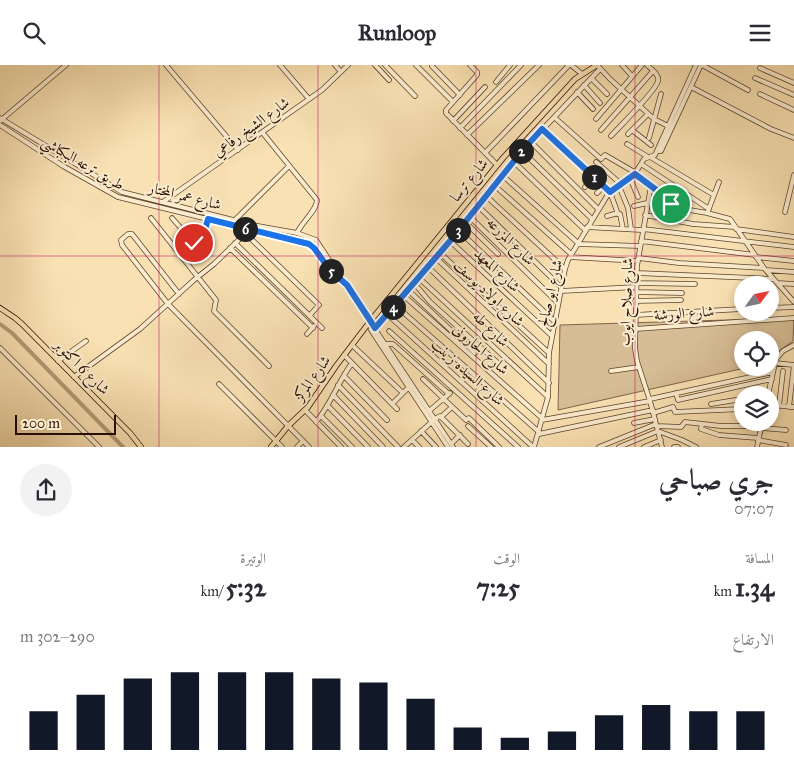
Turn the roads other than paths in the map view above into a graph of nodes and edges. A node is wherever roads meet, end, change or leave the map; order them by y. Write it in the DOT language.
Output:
graph roads {
  1 [pos="66,65"];
  2 [pos="166,65"];
  3 [pos="280,65"];
  4 [pos="335,65"];
  5 [pos="348,65"];
  6 [pos="375,65"];
  7 [pos="385,65"];
  8 [pos="416,65"];
  9 [pos="470,65"];
  10 [pos="480,65"];
  11 [pos="510,65"];
  12 [pos="521,65"];
  13 [pos="539,65"];
  14 [pos="570,65"];
  15 [pos="622,65"];
  16 [pos="642,65"];
  17 [pos="647,65"];
  18 [pos="696,65"];
  19 [pos="702,65"];
  20 [pos="432,66"];
  21 [pos="596,66"];
  22 [pos="760,68"];
  23 [pos="475,70"];
  24 [pos="653,71"];
  25 [pos="341,72"];
  26 [pos="582,74"];
  27 [pos="632,76"];
  28 [pos="591,78"];
  29 [pos="755,78"];
  30 [pos="389,80"];
  31 [pos="496,81"];
  32 [pos="794,83"];
  33 [pos="584,85"];
  34 [pos="485,87"];
  35 [pos="691,87"];
  36 [pos="621,89"];
  37 [pos="748,90"];
  38 [pos="577,92"];
  39 [pos="607,94"];
  40 [pos="662,94"];
  41 [pos="760,94"];
  42 [pos="460,95"];
  43 [pos="794,95"];
  44 [pos="416,96"];
  45 [pos="630,97"];
  46 [pos="309,99"];
  47 [pos="453,102"];
  48 [pos="600,103"];
  49 [pos="680,104"];
  50 [pos="639,105"];
  51 [pos="593,109"];
  52 [pos="794,110"];
  53 [pos="648,114"];
  54 [pos="554,117"];
  55 [pos="596,119"];
  56 [pos="654,119"];
  57 [pos="1,121"];
  58 [pos="453,121"];
  59 [pos="668,125"];
  60 [pos="460,128"];
  61 [pos="542,129"];
  62 [pos="601,130"];
  63 [pos="632,130"];
  64 [pos="262,132"];
  65 [pos="467,135"];
  66 [pos="628,135"];
  67 [pos="611,136"];
  68 [pos="649,137"];
  69 [pos="794,138"];
  70 [pos="530,141"];
  71 [pos="636,143"];
  72 [pos="627,144"];
  73 [pos="651,145"];
  74 [pos="636,149"];
  75 [pos="238,150"];
  76 [pos="522,151"];
  77 [pos="657,151"];
  78 [pos="485,153"];
  79 [pos="635,157"];
  80 [pos="649,157"];
  81 [pos="513,161"];
  82 [pos="65,162"];
  83 [pos="596,162"];
  84 [pos="641,164"];
  85 [pos="497,165"];
  86 [pos="289,166"];
  87 [pos="562,173"];
  88 [pos="636,173"];
  89 [pos="787,173"];
  90 [pos="502,175"];
  91 [pos="794,175"];
  92 [pos="595,177"];
  93 [pos="630,178"];
  94 [pos="553,181"];
  95 [pos="719,182"];
  96 [pos="494,185"];
  97 [pos="620,185"];
  98 [pos="604,186"];
  99 [pos="651,186"];
  100 [pos="585,187"];
  101 [pos="610,192"];
  102 [pos="597,193"];
  103 [pos="485,195"];
  104 [pos="714,195"];
  105 [pos="638,197"];
  106 [pos="142,201"];
  107 [pos="163,202"];
  108 [pos="647,203"];
  109 [pos="477,205"];
  110 [pos="634,205"];
  111 [pos="578,206"];
  112 [pos="598,209"];
  113 [pos="708,211"];
  114 [pos="618,213"];
  115 [pos="785,213"];
  116 [pos="570,215"];
  117 [pos="645,215"];
  118 [pos="208,216"];
  119 [pos="469,216"];
  120 [pos="607,216"];
  121 [pos="151,218"];
  122 [pos="172,218"];
  123 [pos="592,219"];
  124 [pos="223,220"];
  125 [pos="235,221"];
  126 [pos="465,222"];
  127 [pos="252,228"];
  128 [pos="736,228"];
  129 [pos="586,229"];
  130 [pos="622,229"];
  131 [pos="631,229"];
  132 [pos="643,229"];
  133 [pos="458,230"];
  134 [pos="245,233"];
  135 [pos="297,233"];
  136 [pos="794,237"];
  137 [pos="450,241"];
  138 [pos="744,241"];
  139 [pos="235,243"];
  140 [pos="578,243"];
  141 [pos="641,244"];
  142 [pos="794,247"];
  143 [pos="230,248"];
  144 [pos="440,253"];
  145 [pos="498,255"];
  146 [pos="570,256"];
  147 [pos="755,256"];
  148 [pos="436,258"];
  149 [pos="638,260"];
  150 [pos="794,261"];
  151 [pos="428,267"];
  152 [pos="565,269"];
  153 [pos="765,269"];
  154 [pos="794,272"];
  155 [pos="637,273"];
  156 [pos="771,276"];
  157 [pos="734,277"];
  158 [pos="197,278"];
  159 [pos="419,278"];
  160 [pos="414,283"];
  161 [pos="779,283"];
  162 [pos="695,284"];
  163 [pos="794,284"];
  164 [pos="347,285"];
  165 [pos="636,285"];
  166 [pos="779,285"];
  167 [pos="561,289"];
  168 [pos="408,290"];
  169 [pos="635,292"];
  170 [pos="682,293"];
  171 [pos="179,294"];
  172 [pos="403,295"];
  173 [pos="635,301"];
  174 [pos="681,301"];
  175 [pos="794,302"];
  176 [pos="168,303"];
  177 [pos="558,303"];
  178 [pos="395,305"];
  179 [pos="794,307"];
  180 [pos="0,308"];
  181 [pos="779,308"];
  182 [pos="734,309"];
  183 [pos="310,315"];
  184 [pos="387,315"];
  185 [pos="635,315"];
  186 [pos="794,317"];
  187 [pos="370,321"];
  188 [pos="554,321"];
  189 [pos="318,323"];
  190 [pos="322,327"];
  191 [pos="374,327"];
  192 [pos="313,328"];
  193 [pos="635,329"];
  194 [pos="389,331"];
  195 [pos="307,334"];
  196 [pos="552,336"];
  197 [pos="86,341"];
  198 [pos="385,344"];
  199 [pos="352,345"];
  200 [pos="794,345"];
  201 [pos="0,348"];
  202 [pos="475,353"];
  203 [pos="549,353"];
  204 [pos="344,355"];
  205 [pos="779,355"];
  206 [pos="58,361"];
  207 [pos="352,363"];
  208 [pos="498,363"];
  209 [pos="779,363"];
  210 [pos="549,364"];
  211 [pos="794,365"];
  212 [pos="269,367"];
  213 [pos="639,367"];
  214 [pos="611,371"];
  215 [pos="783,371"];
  216 [pos="344,376"];
  217 [pos="755,376"];
  218 [pos="772,376"];
  219 [pos="74,377"];
  220 [pos="423,379"];
  221 [pos="772,379"];
  222 [pos="549,383"];
  223 [pos="219,384"];
  224 [pos="338,385"];
  225 [pos="410,386"];
  226 [pos="770,386"];
  227 [pos="453,389"];
  228 [pos="437,392"];
  229 [pos="403,393"];
  230 [pos="676,393"];
  231 [pos="710,393"];
  232 [pos="449,394"];
  233 [pos="333,395"];
  234 [pos="432,397"];
  235 [pos="548,397"];
  236 [pos="444,399"];
  237 [pos="650,400"];
  238 [pos="734,400"];
  239 [pos="392,403"];
  240 [pos="716,403"];
  241 [pos="711,404"];
  242 [pos="328,406"];
  243 [pos="779,406"];
  244 [pos="452,407"];
  245 [pos="792,407"];
  246 [pos="397,409"];
  247 [pos="734,409"];
  248 [pos="712,410"];
  249 [pos="717,410"];
  250 [pos="305,411"];
  251 [pos="653,411"];
  252 [pos="428,412"];
  253 [pos="321,415"];
  254 [pos="441,417"];
  255 [pos="655,419"];
  256 [pos="387,420"];
  257 [pos="543,420"];
  258 [pos="316,421"];
  259 [pos="433,421"];
  260 [pos="634,423"];
  261 [pos="702,424"];
  262 [pos="657,425"];
  263 [pos="288,426"];
  264 [pos="468,426"];
  265 [pos="734,426"];
  266 [pos="779,429"];
  267 [pos="786,430"];
  268 [pos="421,431"];
  269 [pos="658,431"];
  270 [pos="760,431"];
  271 [pos="539,433"];
  272 [pos="460,435"];
  273 [pos="758,439"];
  274 [pos="412,440"];
  275 [pos="660,440"];
  276 [pos="276,441"];
  277 [pos="303,441"];
  278 [pos="468,444"];
  279 [pos="786,445"];
  280 [pos="406,446"];
  281 [pos="450,446"];
  282 [pos="99,447"];
  283 [pos="142,447"];
  284 [pos="271,447"];
  285 [pos="282,447"];
  286 [pos="296,447"];
  287 [pos="309,447"];
  288 [pos="341,447"];
  289 [pos="352,447"];
  290 [pos="368,447"];
  291 [pos="384,447"];
  292 [pos="398,447"];
  293 [pos="419,447"];
  294 [pos="436,447"];
  295 [pos="491,447"];
  296 [pos="499,447"];
  297 [pos="518,447"];
  298 [pos="534,447"];
  299 [pos="599,447"];
  300 [pos="619,447"];
  301 [pos="644,447"];
  302 [pos="662,447"];
  303 [pos="674,447"];
  304 [pos="678,447"];
  305 [pos="694,447"];
  306 [pos="757,447"];
  1 -- 57 [label="street"];
  2 -- 75 [label="street"];
  3 -- 46 [label="street"];
  4 -- 25 [label="street"];
  5 -- 25 [label="street, شارع الشيخ رفاعي"];
  6 -- 30 [label="street"];
  7 -- 44 [label="street"];
  8 -- 47 [label="street"];
  9 -- 23 [label="street"];
  10 -- 23 [label="street"];
  11 -- 31 [label="street"];
  12 -- 60 [label="street"];
  13 -- 65 [label="street"];
  14 -- 26 [label="street"];
  14 -- 78 [label="street"];
  15 -- 27 [label="street"];
  16 -- 27 [label="street"];
  17 -- 24 [label="street"];
  18 -- 49 [label="street, شارع ابو صالح"];
  19 -- 35 [label="street"];
  19 -- 37 [label="street"];
  20 -- 42 [label="street"];
  21 -- 26 [label="main road, شارع ترسا"];
  21 -- 28 [label="street"];
  21 -- 36 [label="street"];
  22 -- 32 [label="street"];
  23 -- 42 [label="street"];
  24 -- 45 [label="street"];
  24 -- 50 [label="street"];
  25 -- 46 [label="street, شارع الشيخ رفاعي"];
  26 -- 85 [label="main road, شارع ترسا"];
  27 -- 36 [label="street"];
  28 -- 33 [label="street"];
  28 -- 39 [label="street"];
  29 -- 43 [label="street"];
  33 -- 38 [label="street"];
  33 -- 48 [label="street"];
  34 -- 58 [label="street"];
  35 -- 49 [label="street"];
  35 -- 69 [label="street"];
  36 -- 45 [label="street"];
  36 -- 55 [label="street"];
  38 -- 51 [label="street"];
  38 -- 54 [label="street"];
  40 -- 56 [label="street"];
  41 -- 52 [label="street"];
  42 -- 47 [label="street"];
  45 -- 50 [label="street"];
  45 -- 62 [label="street"];
  46 -- 64 [label="street, شارع الشيخ رفاعي"];
  47 -- 58 [label="street"];
  49 -- 59 [label="street, شارع ابو صالح"];
  49 -- 77 [label="street"];
  50 -- 53 [label="street"];
  50 -- 67 [label="street"];
  53 -- 56 [label="street"];
  53 -- 63 [label="street"];
  54 -- 61 [label="street"];
  54 -- 88 [label="street"];
  56 -- 59 [label="street"];
  56 -- 68 [label="street"];
  57 -- 82 [label="street, شارع عمر المختار"];
  57 -- 82 [label="street, طريق ترعه البكباشي"];
  58 -- 60 [label="street"];
  59 -- 77 [label="street, شارع ابو صالح"];
  60 -- 65 [label="street"];
  61 -- 70 [label="street"];
  61 -- 92 [label="street"];
  63 -- 66 [label="street"];
  63 -- 73 [label="street"];
  64 -- 75 [label="street, شارع الشيخ رفاعي"];
  64 -- 86 [label="street"];
  65 -- 78 [label="street"];
  70 -- 76 [label="street"];
  70 -- 87 [label="street"];
  71 -- 74 [label="street"];
  72 -- 74 [label="street"];
  74 -- 79 [label="street"];
  74 -- 80 [label="street"];
  75 -- 107 [label="street, شارع الشيخ رفاعي"];
  76 -- 81 [label="street"];
  76 -- 94 [label="street"];
  77 -- 80 [label="street, شارع ابو صالح"];
  78 -- 85 [label="street"];
  80 -- 84 [label="street, شارع ابو صالح"];
  80 -- 104 [label="street"];
  81 -- 90 [label="street"];
  81 -- 116 [label="street"];
  82 -- 106 [label="street, شارع عمر المختار"];
  82 -- 106 [label="street, طريق ترعه البكباشي"];
  83 -- 97 [label="street"];
  84 -- 88 [label="street, شارع ابو صالح"];
  84 -- 113 [label="street"];
  85 -- 187 [label="main road, شارع ترسا"];
  86 -- 125 [label="street"];
  86 -- 135 [label="street"];
  87 -- 94 [label="street"];
  87 -- 112 [label="street"];
  88 -- 93 [label="street, شارع ابو صالح"];
  88 -- 99 [label="street"];
  89 -- 91 [label="street"];
  90 -- 96 [label="street"];
  90 -- 140 [label="street"];
  91 -- 115 [label="street"];
  92 -- 98 [label="street"];
  92 -- 100 [label="street"];
  93 -- 97 [label="street, شارع ابو صالح"];
  93 -- 105 [label="street"];
  94 -- 111 [label="street"];
  95 -- 104 [label="street"];
  96 -- 103 [label="street"];
  96 -- 146 [label="street"];
  97 -- 101 [label="street, شارع ابو صالح"];
  97 -- 131 [label="street"];
  98 -- 101 [label="street"];
  98 -- 102 [label="street"];
  99 -- 108 [label="street, شارع صلاح ايوب"];
  99 -- 113 [label="street"];
  101 -- 112 [label="street, شارع ابو صالح"];
  101 -- 114 [label="street"];
  103 -- 109 [label="street"];
  103 -- 152 [label="street"];
  104 -- 113 [label="street"];
  106 -- 107 [label="street, شارع عمر المختار"];
  106 -- 118 [label="street, طريق ترعه البكباشي"];
  107 -- 118 [label="street, شارع عمر المختار"];
  108 -- 110 [label="street"];
  108 -- 117 [label="street, شارع صلاح ايوب"];
  109 -- 119 [label="street"];
  109 -- 167 [label="street"];
  111 -- 116 [label="street"];
  111 -- 123 [label="street"];
  112 -- 123 [label="street, شارع ابو صالح"];
  113 -- 128 [label="street"];
  114 -- 120 [label="street"];
  114 -- 130 [label="street"];
  116 -- 129 [label="street"];
  117 -- 128 [label="street"];
  117 -- 132 [label="street, شارع صلاح ايوب"];
  118 -- 122 [label="street"];
  118 -- 124 [label="street, شارع عمر المختار"];
  119 -- 126 [label="street"];
  119 -- 177 [label="street, شارع المزرعه"];
  121 -- 158 [label="street"];
  123 -- 129 [label="street, شارع ابو صالح"];
  124 -- 125 [label="street, شارع عمر المختار"];
  124 -- 127 [label="street"];
  125 -- 127 [label="street, شارع عمر المختار"];
  126 -- 133 [label="street"];
  126 -- 145 [label="street"];
  127 -- 134 [label="street"];
  127 -- 135 [label="street, شارع عمر المختار"];
  127 -- 164 [label="street"];
  128 -- 136 [label="street"];
  128 -- 138 [label="street"];
  129 -- 130 [label="street"];
  129 -- 140 [label="street, شارع ابو صالح"];
  130 -- 131 [label="street"];
  131 -- 132 [label="street"];
  132 -- 138 [label="street"];
  132 -- 141 [label="street, شارع صلاح ايوب"];
  133 -- 137 [label="street"];
  133 -- 188 [label="street"];
  134 -- 139 [label="street"];
  134 -- 183 [label="street"];
  135 -- 164 [label="street, شارع عمر المختار"];
  137 -- 144 [label="street"];
  137 -- 196 [label="street, شارع المعهد"];
  138 -- 142 [label="street"];
  138 -- 147 [label="street"];
  139 -- 143 [label="street"];
  139 -- 183 [label="street"];
  140 -- 141 [label="street"];
  140 -- 146 [label="street, شارع ابو صالح"];
  141 -- 147 [label="street"];
  141 -- 149 [label="street, شارع صلاح ايوب"];
  143 -- 158 [label="street"];
  143 -- 192 [label="street"];
  144 -- 148 [label="street"];
  144 -- 203 [label="street"];
  146 -- 149 [label="street"];
  146 -- 152 [label="street, شارع ابو صالح"];
  147 -- 150 [label="street"];
  147 -- 153 [label="street"];
  148 -- 151 [label="street"];
  148 -- 210 [label="street, شارع اولاد يوسف"];
  149 -- 153 [label="street"];
  149 -- 155 [label="street, شارع صلاح ايوب"];
  151 -- 159 [label="street"];
  151 -- 222 [label="street"];
  152 -- 167 [label="street, شارع ابو صالح"];
  153 -- 154 [label="street"];
  153 -- 156 [label="street"];
  155 -- 157 [label="street"];
  155 -- 165 [label="street, شارع صلاح ايوب"];
  158 -- 171 [label="street"];
  158 -- 212 [label="street"];
  159 -- 160 [label="street"];
  159 -- 235 [label="street, شارع طه"];
  160 -- 168 [label="street"];
  160 -- 208 [label="street"];
  161 -- 163 [label="street"];
  162 -- 165 [label="street"];
  164 -- 187 [label="street, شارع عمر المختار"];
  165 -- 167 [label="street"];
  165 -- 169 [label="street, شارع صلاح ايوب"];
  166 -- 175 [label="street"];
  167 -- 177 [label="street, شارع ابو صالح"];
  168 -- 172 [label="street"];
  168 -- 202 [label="street"];
  169 -- 170 [label="street"];
  169 -- 173 [label="street, شارع صلاح ايوب"];
  171 -- 176 [label="street"];
  171 -- 176 [label="street"];
  172 -- 178 [label="street"];
  172 -- 257 [label="street, شارع الحارونى"];
  173 -- 174 [label="street"];
  173 -- 185 [label="street, شارع صلاح ايوب"];
  176 -- 219 [label="street"];
  176 -- 263 [label="street"];
  177 -- 188 [label="street, شارع ابو صالح"];
  178 -- 184 [label="street"];
  178 -- 271 [label="street"];
  179 -- 181 [label="street"];
  180 -- 206 [label="main road, شارع 6 اكتوبر"];
  182 -- 185 [label="street"];
  183 -- 189 [label="street"];
  184 -- 191 [label="street"];
  184 -- 298 [label="street, شارع السيده زينب"];
  185 -- 193 [label="street, شارع صلاح ايوب"];
  186 -- 193 [label="street, شارع الورشة"];
  187 -- 191 [label="street, شارع عمر المختار"];
  187 -- 199 [label="main road, شارع المركز"];
  188 -- 196 [label="street, شارع ابو صالح"];
  189 -- 190 [label="street"];
  189 -- 192 [label="street"];
  191 -- 198 [label="street"];
  191 -- 225 [label="street"];
  192 -- 195 [label="street"];
  193 -- 213 [label="street, شارع صلاح ايوب"];
  194 -- 227 [label="street"];
  196 -- 203 [label="street, شارع ابو صالح"];
  197 -- 206 [label="street"];
  198 -- 225 [label="street"];
  198 -- 232 [label="street"];
  199 -- 204 [label="main road, شارع المركز"];
  199 -- 229 [label="street"];
  200 -- 205 [label="street"];
  201 -- 282 [label="street"];
  203 -- 210 [label="street, شارع ابو صالح"];
  204 -- 207 [label="street"];
  204 -- 250 [label="main road, شارع المركز"];
  206 -- 219 [label="main road, شارع 6 اكتوبر"];
  207 -- 216 [label="street"];
  207 -- 239 [label="street"];
  209 -- 211 [label="street"];
  210 -- 222 [label="street, شارع ابو صالح"];
  211 -- 245 [label="street"];
  213 -- 214 [label="street"];
  213 -- 237 [label="street, شارع صلاح ايوب"];
  215 -- 243 [label="street"];
  216 -- 224 [label="street"];
  216 -- 256 [label="street"];
  217 -- 230 [label="street"];
  218 -- 221 [label="street"];
  219 -- 283 [label="main road, شارع 6 اكتوبر"];
  220 -- 228 [label="street"];
  221 -- 226 [label="street"];
  221 -- 231 [label="street"];
  222 -- 235 [label="street, شارع ابو صالح"];
  223 -- 276 [label="street"];
  224 -- 233 [label="street"];
  224 -- 292 [label="street"];
  225 -- 229 [label="street"];
  225 -- 252 [label="street"];
  227 -- 232 [label="street"];
  227 -- 297 [label="street"];
  228 -- 234 [label="street"];
  228 -- 236 [label="street"];
  229 -- 239 [label="street"];
  230 -- 231 [label="street"];
  230 -- 237 [label="street"];
  231 -- 241 [label="street"];
  232 -- 236 [label="street"];
  233 -- 242 [label="street"];
  233 -- 291 [label="street"];
  235 -- 257 [label="street, شارع ابو صالح"];
  236 -- 244 [label="street"];
  236 -- 252 [label="street"];
  237 -- 251 [label="street, شارع صلاح ايوب"];
  237 -- 257 [label="street"];
  238 -- 240 [label="street"];
  239 -- 246 [label="street"];
  240 -- 241 [label="street"];
  240 -- 249 [label="street"];
  241 -- 248 [label="street"];
  242 -- 253 [label="street"];
  242 -- 290 [label="street"];
  243 -- 245 [label="street"];
  244 -- 254 [label="street"];
  244 -- 296 [label="street"];
  247 -- 249 [label="street"];
  248 -- 249 [label="street"];
  248 -- 251 [label="street"];
  250 -- 258 [label="street"];
  250 -- 263 [label="main road, شارع المركز"];
  251 -- 255 [label="street, شارع صلاح ايوب"];
  251 -- 271 [label="street"];
  252 -- 259 [label="street"];
  253 -- 258 [label="street"];
  253 -- 289 [label="street"];
  254 -- 259 [label="street"];
  254 -- 272 [label="street"];
  255 -- 260 [label="street"];
  255 -- 262 [label="street, شارع صلاح ايوب"];
  257 -- 271 [label="street, شارع ابو صالح"];
  258 -- 288 [label="street"];
  259 -- 268 [label="street"];
  259 -- 281 [label="street"];
  261 -- 262 [label="street"];
  261 -- 265 [label="street"];
  261 -- 273 [label="street"];
  262 -- 269 [label="street, شارع صلاح ايوب"];
  262 -- 299 [label="street"];
  263 -- 276 [label="main road, شارع المركز"];
  263 -- 277 [label="street"];
  264 -- 295 [label="street"];
  266 -- 267 [label="street"];
  268 -- 274 [label="street"];
  268 -- 294 [label="street"];
  269 -- 275 [label="street, شارع صلاح ايوب"];
  269 -- 300 [label="street"];
  269 -- 305 [label="street"];
  270 -- 273 [label="street"];
  271 -- 298 [label="street, شارع ابو صالح"];
  272 -- 278 [label="street"];
  272 -- 281 [label="street"];
  273 -- 279 [label="street"];
  273 -- 306 [label="street"];
  274 -- 280 [label="street"];
  274 -- 293 [label="street"];
  275 -- 301 [label="street"];
  275 -- 302 [label="street, شارع صلاح ايوب"];
  276 -- 284 [label="main road, شارع المركز"];
  276 -- 285 [label="street"];
  277 -- 286 [label="street"];
  277 -- 287 [label="street"];
  303 -- 304 [label="street"];
}
